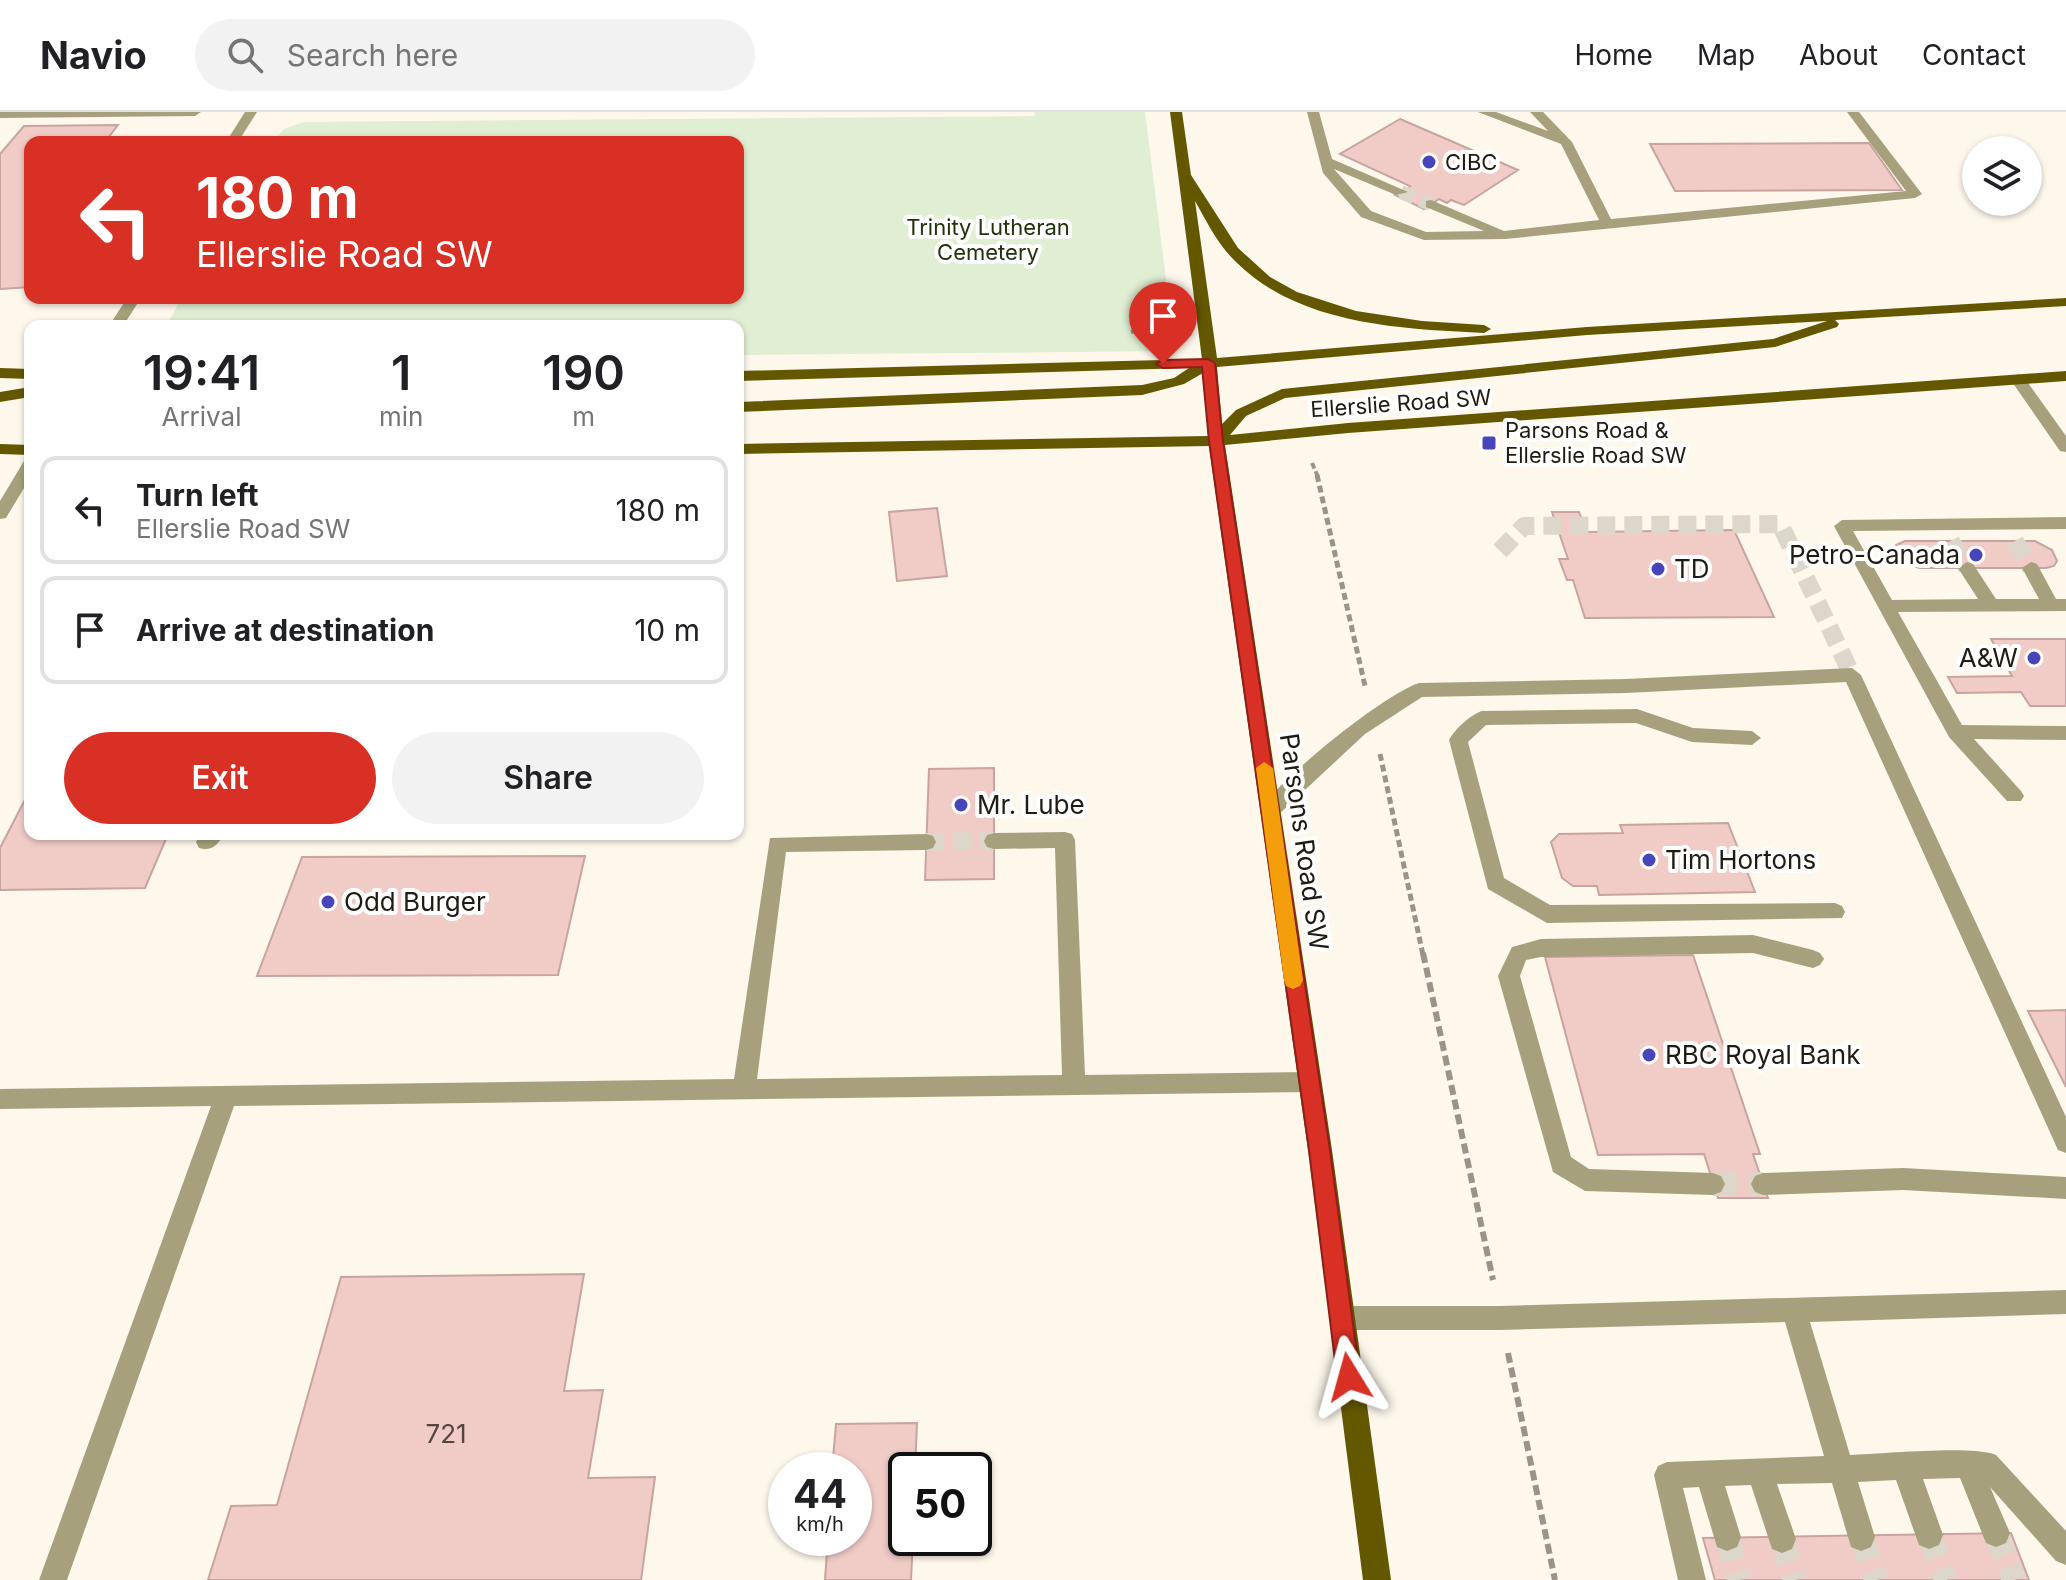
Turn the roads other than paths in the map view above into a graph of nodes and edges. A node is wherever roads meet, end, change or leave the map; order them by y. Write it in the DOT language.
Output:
graph roads {
  1 [pos="195,112"];
  2 [pos="251,112"];
  3 [pos="1176,112"];
  4 [pos="1313,112"];
  5 [pos="1484,112"];
  6 [pos="1536,112"];
  7 [pos="1853,112"];
  8 [pos="0,114"];
  9 [pos="236,136"];
  10 [pos="1566,142"];
  11 [pos="1326,161"];
  12 [pos="1183,168"];
  13 [pos="1401,192"];
  14 [pos="1431,204"];
  15 [pos="1607,223"];
  16 [pos="1505,235"];
  17 [pos="2066,302"];
  18 [pos="1858,315"];
  19 [pos="1587,331"];
  20 [pos="1208,363"];
  21 [pos="0,373"];
  22 [pos="24,374"];
  23 [pos="744,376"];
  24 [pos="2066,376"];
  25 [pos="2018,379"];
  26 [pos="24,393"];
  27 [pos="0,397"];
  28 [pos="744,407"];
  29 [pos="1216,441"];
  30 [pos="2066,447"];
  31 [pos="0,449"];
  32 [pos="744,449"];
  33 [pos="24,450"];
  34 [pos="24,475"];
  35 [pos="0,514"];
  36 [pos="2066,523"];
  37 [pos="2004,524"];
  38 [pos="2015,541"];
  39 [pos="1967,568"];
  40 [pos="2031,568"];
  41 [pos="1991,605"];
  42 [pos="2059,605"];
  43 [pos="1886,606"];
  44 [pos="1956,732"];
  45 [pos="2066,733"];
  46 [pos="1752,738"];
  47 [pos="2014,796"];
  48 [pos="1271,810"];
  49 [pos="994,841"];
  50 [pos="926,842"];
  51 [pos="1835,912"];
  52 [pos="1813,959"];
  53 [pos="1309,1082"];
  54 [pos="1074,1085"];
  55 [pos="744,1091"];
  56 [pos="226,1096"];
  57 [pos="0,1099"];
  58 [pos="2066,1142"];
  59 [pos="1713,1184"];
  60 [pos="1763,1184"];
  61 [pos="2066,1188"];
  62 [pos="2066,1302"];
  63 [pos="1794,1310"];
  64 [pos="1341,1318"];
  65 [pos="1967,1464"];
  66 [pos="1905,1467"];
  67 [pos="1841,1469"];
  68 [pos="1760,1473"];
  69 [pos="1708,1474"];
  70 [pos="1996,1533"];
  71 [pos="1929,1535"];
  72 [pos="1727,1537"];
  73 [pos="1861,1537"];
  74 [pos="1782,1539"];
  75 [pos="2066,1551"];
  76 [pos="53,1580"];
  77 [pos="1377,1580"];
  78 [pos="1692,1580"];
  1 -- 8 [label="lane"];
  2 -- 9 [label="lane"];
  3 -- 12 [label="main road, Parsons Road SW"];
  4 -- 11 [label="lane"];
  5 -- 10 [label="lane"];
  6 -- 10 [label="lane"];
  7 -- 15 [label="lane"];
  10 -- 15 [label="lane"];
  11 -- 13 [label="lane"];
  11 -- 16 [label="lane"];
  12 -- 19 [label="main road"];
  12 -- 20 [label="main road, Parsons Road SW"];
  14 -- 16 [label="lane"];
  15 -- 16 [label="lane"];
  17 -- 18 [label="main road"];
  18 -- 19 [label="main road"];
  18 -- 29 [label="main road"];
  19 -- 20 [label="main road"];
  20 -- 23 [label="main road"];
  20 -- 28 [label="main road"];
  20 -- 29 [label="main road, Parsons Road SW"];
  21 -- 22 [label="main road"];
  24 -- 25 [label="main road, Ellerslie Road SW"];
  25 -- 29 [label="main road, Ellerslie Road SW"];
  25 -- 30 [label="lane"];
  26 -- 27 [label="main road"];
  29 -- 32 [label="main road, Ellerslie Road SW"];
  29 -- 48 [label="main road, Parsons Road SW"];
  31 -- 33 [label="main road"];
  34 -- 35 [label="lane"];
  36 -- 37 [label="lane"];
  37 -- 38 [label="lane"];
  37 -- 43 [label="lane"];
  39 -- 41 [label="lane"];
  40 -- 42 [label="lane"];
  41 -- 42 [label="lane"];
  41 -- 43 [label="lane"];
  43 -- 44 [label="lane"];
  44 -- 45 [label="lane"];
  44 -- 47 [label="lane"];
  46 -- 51 [label="lane"];
  48 -- 53 [label="main road, Parsons Road SW"];
  48 -- 58 [label="lane"];
  49 -- 54 [label="lane"];
  50 -- 55 [label="lane"];
  52 -- 59 [label="lane"];
  53 -- 54 [label="lane"];
  53 -- 64 [label="main road, Parsons Road SW"];
  54 -- 55 [label="lane"];
  55 -- 56 [label="lane"];
  56 -- 57 [label="lane"];
  56 -- 76 [label="lane"];
  60 -- 61 [label="lane"];
  62 -- 63 [label="lane"];
  63 -- 64 [label="lane"];
  63 -- 67 [label="lane"];
  64 -- 77 [label="main road, Parsons Road SW"];
  65 -- 66 [label="lane"];
  65 -- 70 [label="lane"];
  65 -- 75 [label="lane"];
  66 -- 67 [label="lane"];
  66 -- 71 [label="lane"];
  67 -- 68 [label="lane"];
  67 -- 73 [label="lane"];
  68 -- 69 [label="lane"];
  68 -- 74 [label="lane"];
  69 -- 72 [label="lane"];
  69 -- 78 [label="lane"];
}
